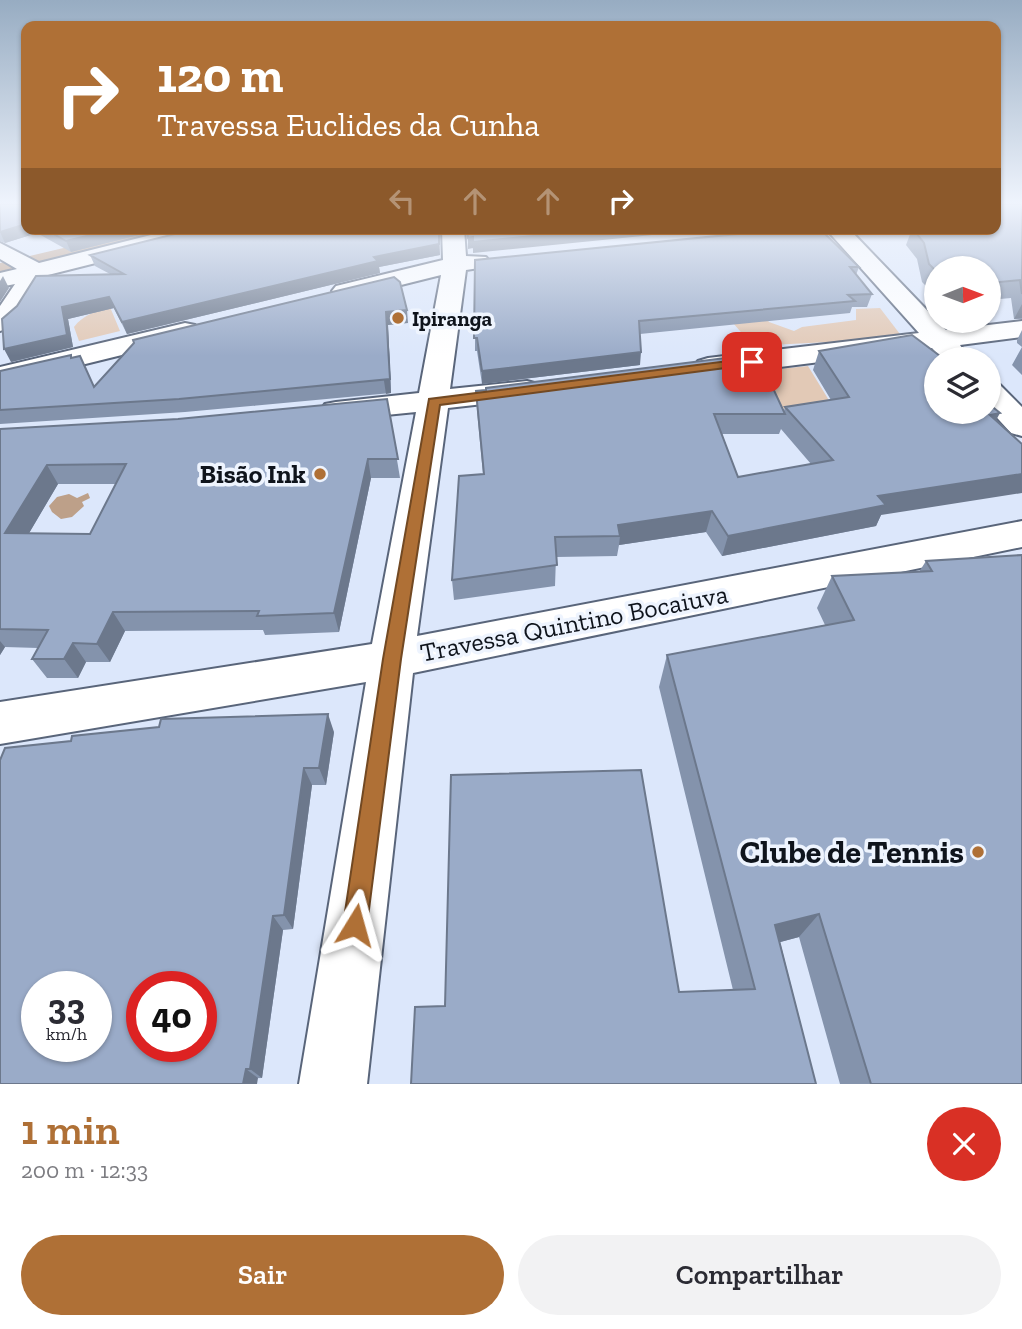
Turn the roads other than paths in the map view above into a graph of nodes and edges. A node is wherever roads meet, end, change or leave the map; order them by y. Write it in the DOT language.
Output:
graph roads {
  1 [pos="38,255"];
  2 [pos="50,255"];
  3 [pos="454,255"];
  4 [pos="861,255"];
  5 [pos="496,260"];
  6 [pos="12,261"];
  7 [pos="454,264"];
  8 [pos="0,280"];
  9 [pos="321,297"];
  10 [pos="0,323"];
  11 [pos="214,324"];
  12 [pos="1022,329"];
  13 [pos="947,347"];
  14 [pos="952,347"];
  15 [pos="924,350"];
  16 [pos="679,371"];
  17 [pos="0,376"];
  18 [pos="556,386"];
  19 [pos="434,402"];
  20 [pos="1001,403"];
  21 [pos="310,413"];
  22 [pos="1022,425"];
  23 [pos="1022,534"];
  24 [pos="392,659"];
  25 [pos="0,723"];
  26 [pos="333,1084"];
  1 -- 6 [label="street"];
  2 -- 6 [label="street"];
  3 -- 7 [label="street"];
  4 -- 13 [label="street"];
  5 -- 7 [label="street"];
  6 -- 8 [label="street"];
  6 -- 10 [label="street"];
  7 -- 9 [label="street"];
  7 -- 19 [label="street"];
  11 -- 17 [label="street"];
  12 -- 14 [label="street"];
  15 -- 16 [label="street"];
  18 -- 19 [label="street"];
  19 -- 21 [label="street"];
  19 -- 24 [label="street"];
  20 -- 22 [label="street"];
  23 -- 24 [label="street, Travessa Quintino Bocaiuva"];
  24 -- 25 [label="street, Travessa Quintino Bocaiuva"];
  24 -- 26 [label="street"];
}
